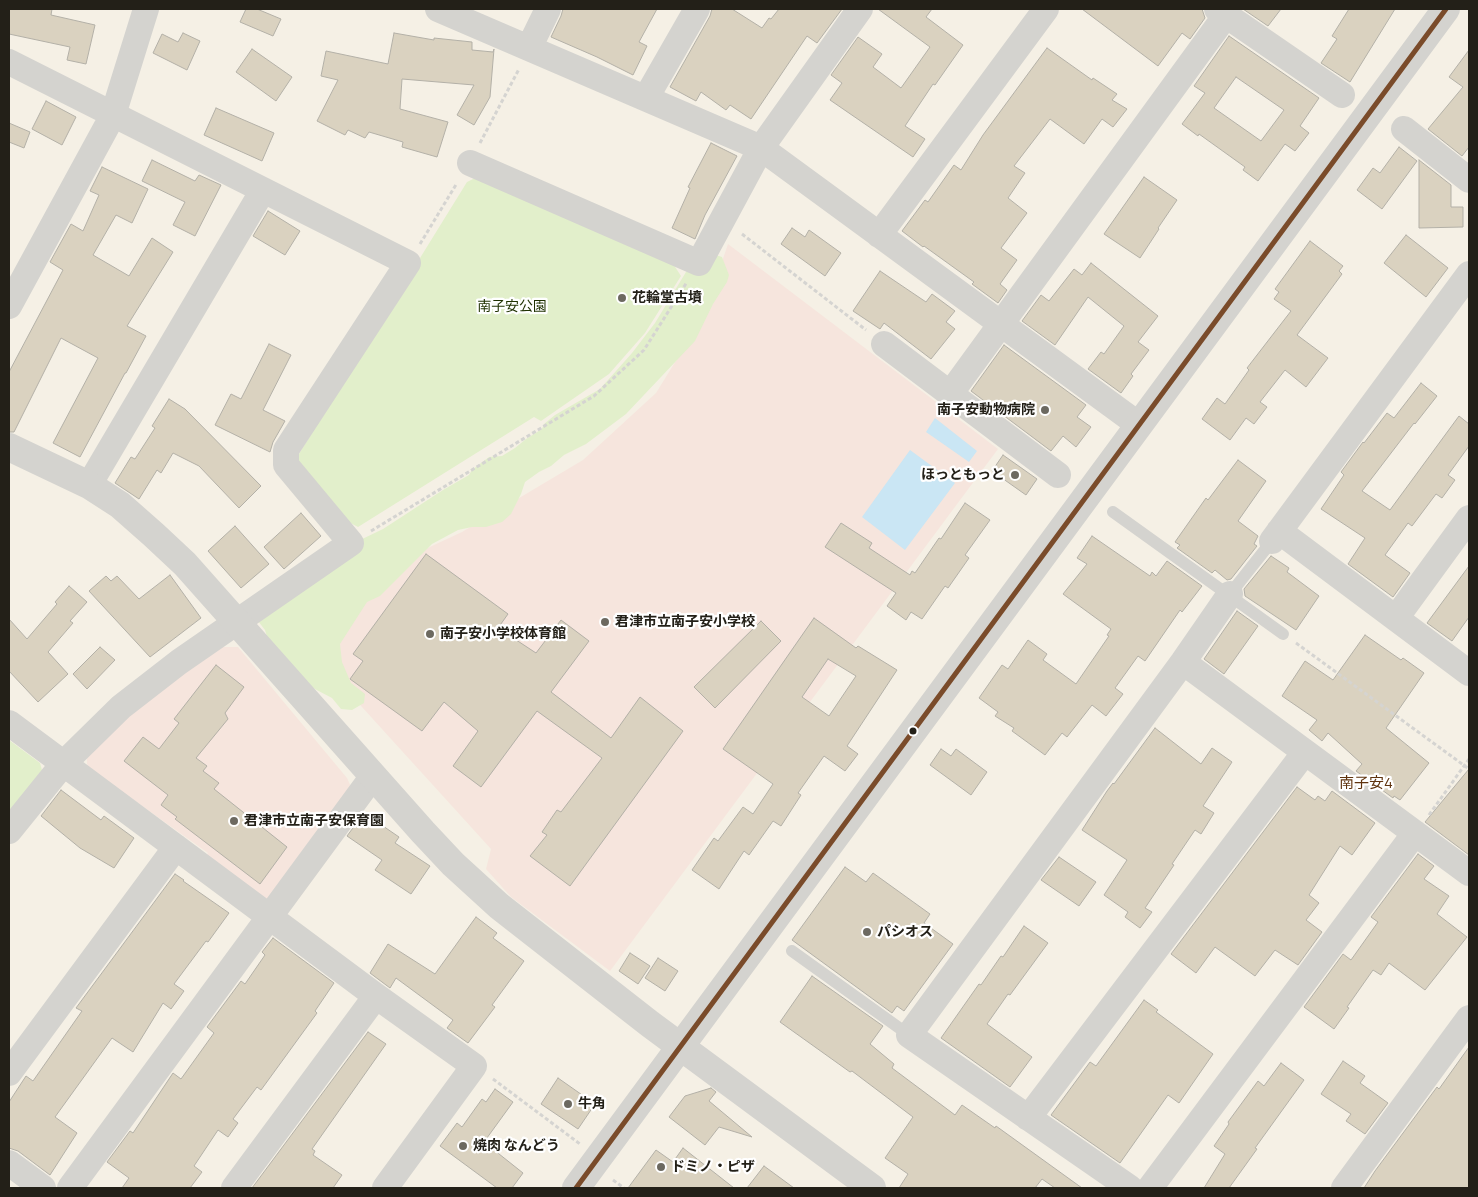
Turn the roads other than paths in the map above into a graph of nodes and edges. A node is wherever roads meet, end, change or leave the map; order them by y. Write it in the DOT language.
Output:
graph roads {
  1 [pos="146,9"];
  2 [pos="438,9"];
  3 [pos="548,9"];
  4 [pos="697,9"];
  5 [pos="860,9"];
  6 [pos="1046,9"];
  7 [pos="1446,9"];
  8 [pos="1222,12"];
  9 [pos="530,48"];
  10 [pos="9,62"];
  11 [pos="1342,95"];
  12 [pos="646,98"];
  13 [pos="113,115"];
  14 [pos="1404,129"];
  15 [pos="761,148"];
  16 [pos="470,163"];
  17 [pos="1469,180"];
  18 [pos="263,190"];
  19 [pos="880,235"];
  20 [pos="1469,274"];
  21 [pos="9,306"];
  22 [pos="1001,324"];
  23 [pos="884,344"];
  24 [pos="950,394"];
  25 [pos="1139,426"];
  26 [pos="9,447"];
  27 [pos="1058,475"];
  28 [pos="89,485"];
  29 [pos="1113,512"];
  30 [pos="1469,518"];
  31 [pos="1275,536"];
  32 [pos="1230,594"];
  33 [pos="1396,618"];
  34 [pos="236,623"];
  35 [pos="1283,634"];
  36 [pos="1183,662"];
  37 [pos="1469,673"];
  38 [pos="9,723"];
  39 [pos="1305,752"];
  40 [pos="64,763"];
  41 [pos="373,776"];
  42 [pos="9,831"];
  43 [pos="1415,833"];
  44 [pos="176,847"];
  45 [pos="1469,873"];
  46 [pos="269,917"];
  47 [pos="792,951"];
  48 [pos="376,996"];
  49 [pos="1469,1018"];
  50 [pos="908,1035"];
  51 [pos="681,1046"];
  52 [pos="9,1073"];
  53 [pos="1028,1118"];
  54 [pos="9,1162"];
  55 [pos="43,1188"];
  56 [pos="70,1188"];
  57 [pos="234,1188"];
  58 [pos="385,1188"];
  59 [pos="576,1188"];
  60 [pos="872,1188"];
  61 [pos="1130,1188"];
  62 [pos="1150,1188"];
  63 [pos="1344,1188"];
  1 -- 13 [label="street"];
  2 -- 9 [label="street"];
  3 -- 9 [label="street"];
  4 -- 12 [label="street"];
  5 -- 15 [label="street"];
  6 -- 19 [label="street"];
  7 -- 25 [label="street"];
  8 -- 11 [label="street"];
  8 -- 22 [label="street"];
  9 -- 12 [label="street"];
  10 -- 13 [label="street"];
  12 -- 15 [label="street"];
  13 -- 18 [label="street"];
  13 -- 21 [label="street"];
  14 -- 17 [label="street"];
  15 -- 16 [label="street"];
  15 -- 19 [label="street"];
  18 -- 28 [label="street"];
  18 -- 34 [label="street"];
  19 -- 22 [label="street"];
  20 -- 31 [label="street"];
  22 -- 24 [label="street"];
  22 -- 25 [label="street"];
  23 -- 24 [label="street"];
  24 -- 27 [label="street"];
  25 -- 51 [label="street"];
  26 -- 28 [label="street"];
  28 -- 34 [label="street"];
  29 -- 32 [label="lane"];
  30 -- 33 [label="street"];
  31 -- 32 [label="lane"];
  31 -- 33 [label="street"];
  32 -- 35 [label="lane"];
  32 -- 36 [label="street"];
  33 -- 37 [label="street"];
  34 -- 40 [label="street"];
  34 -- 41 [label="street"];
  36 -- 39 [label="street"];
  36 -- 50 [label="street"];
  38 -- 40 [label="street"];
  39 -- 43 [label="street"];
  39 -- 53 [label="street"];
  40 -- 42 [label="street"];
  40 -- 44 [label="street"];
  41 -- 46 [label="street"];
  41 -- 51 [label="street"];
  43 -- 45 [label="street"];
  43 -- 62 [label="street"];
  44 -- 46 [label="street"];
  44 -- 52 [label="street"];
  46 -- 48 [label="street"];
  46 -- 56 [label="street"];
  47 -- 50 [label="lane"];
  48 -- 57 [label="street"];
  48 -- 58 [label="street"];
  49 -- 63 [label="street"];
  50 -- 53 [label="street"];
  51 -- 59 [label="street"];
  51 -- 60 [label="street"];
  53 -- 61 [label="street"];
  54 -- 55 [label="street"];
}
